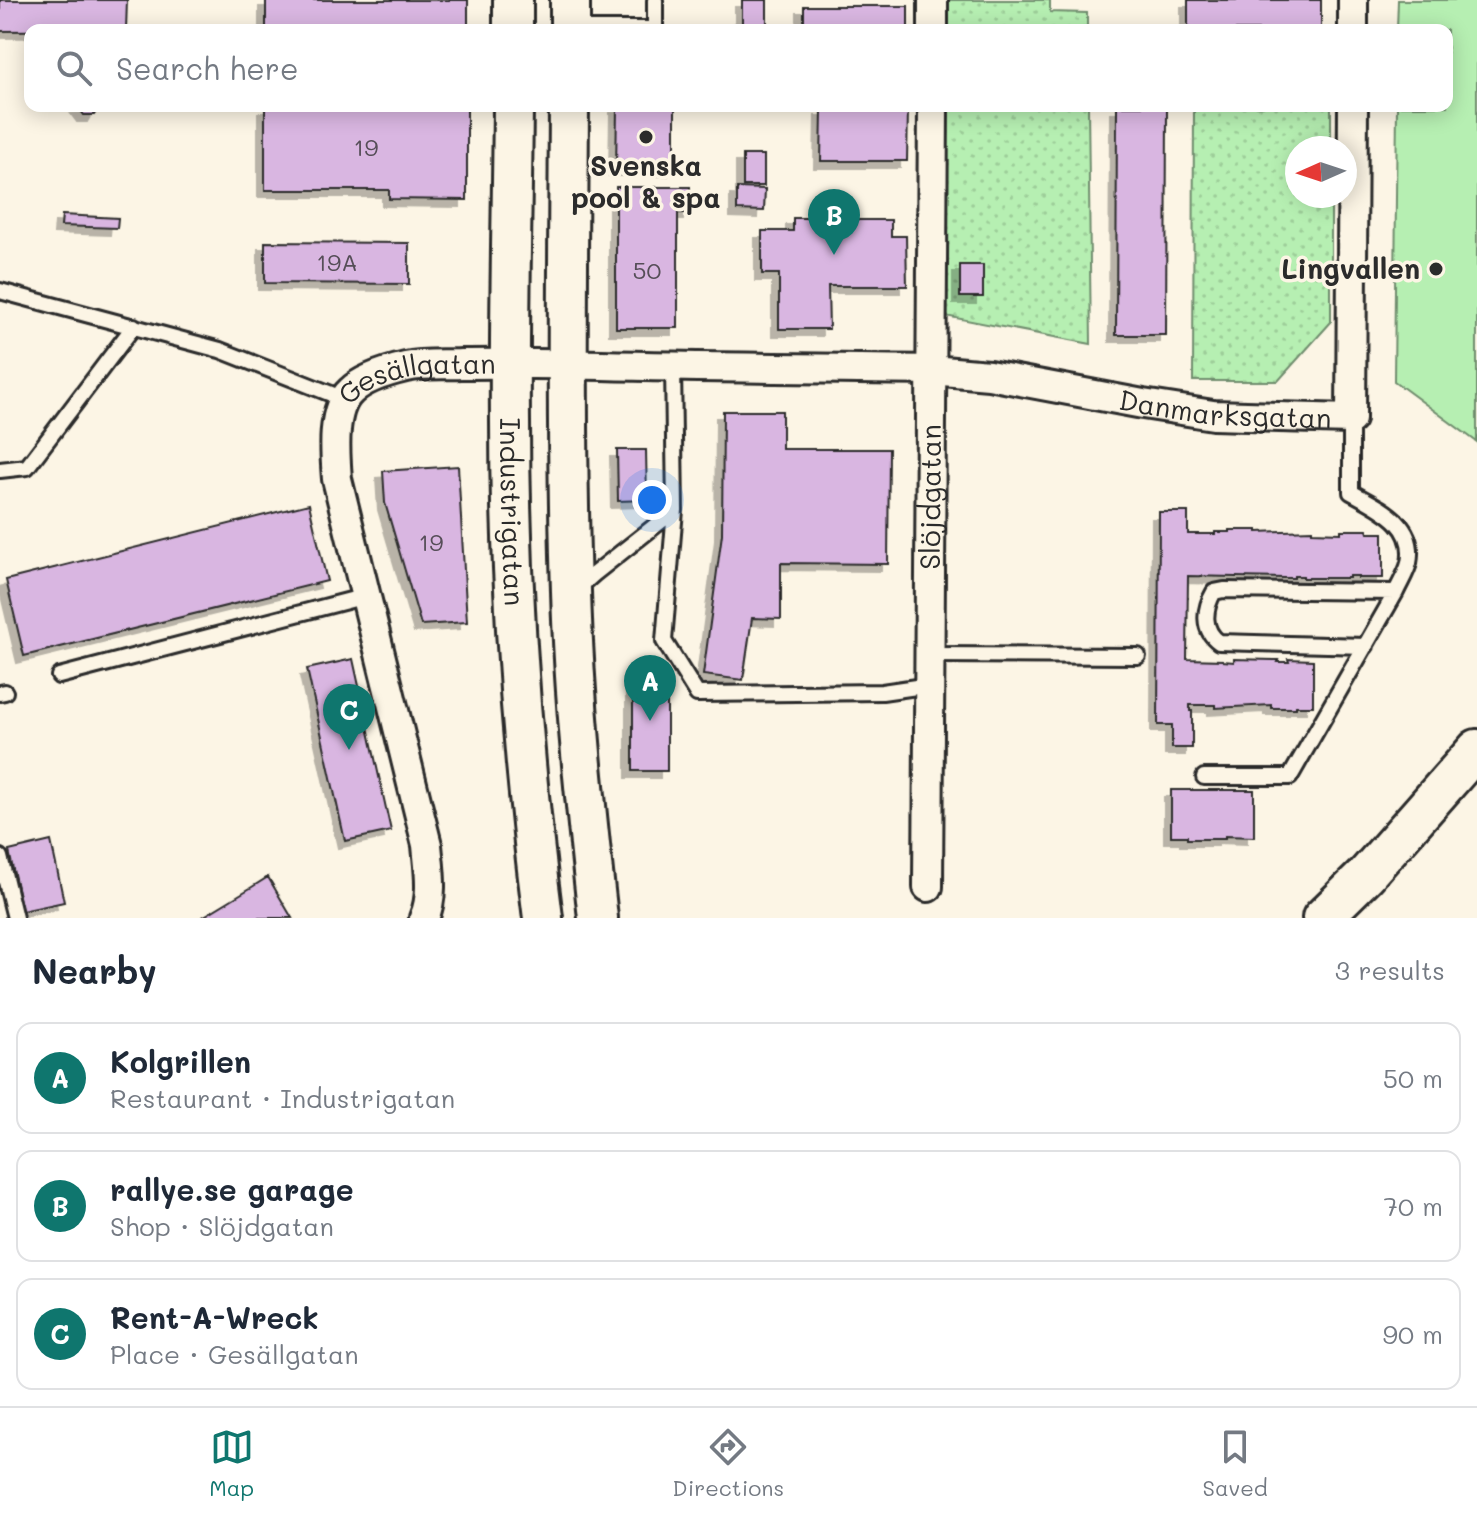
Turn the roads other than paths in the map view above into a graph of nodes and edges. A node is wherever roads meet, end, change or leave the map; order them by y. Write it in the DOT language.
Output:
graph roads {
  1 [pos="513,0"];
  2 [pos="570,0"];
  3 [pos="655,0"];
  4 [pos="933,0"];
  5 [pos="1353,0"];
  6 [pos="513,24"];
  7 [pos="570,24"];
  8 [pos="655,24"];
  9 [pos="933,24"];
  10 [pos="1353,24"];
  11 [pos="513,112"];
  12 [pos="569,112"];
  13 [pos="933,112"];
  14 [pos="1353,112"];
  15 [pos="0,291"];
  16 [pos="134,326"];
  17 [pos="511,364"];
  18 [pos="567,365"];
  19 [pos="673,366"];
  20 [pos="931,370"];
  21 [pos="344,399"];
  22 [pos="1351,419"];
  23 [pos="0,470"];
  24 [pos="675,510"];
  25 [pos="1396,592"];
  26 [pos="571,594"];
  27 [pos="366,596"];
  28 [pos="1366,646"];
  29 [pos="930,655"];
  30 [pos="1138,656"];
  31 [pos="59,676"];
  32 [pos="930,685"];
  33 [pos="1477,749"];
  34 [pos="1204,777"];
  35 [pos="0,857"];
  36 [pos="928,887"];
  37 [pos="15,918"];
  38 [pos="424,918"];
  39 [pos="543,918"];
  40 [pos="598,918"];
  41 [pos="1322,918"];
  1 -- 6 [label="main road"];
  2 -- 7 [label="main road"];
  3 -- 8 [label="lane"];
  4 -- 9 [label="street"];
  5 -- 10 [label="street"];
  11 -- 17 [label="main road, Industrigatan"];
  12 -- 18 [label="main road, Industrigatan"];
  13 -- 20 [label="street, Slöjdgatan"];
  14 -- 22 [label="street, Danmarksgatan"];
  15 -- 16 [label="lane"];
  16 -- 21 [label="lane"];
  16 -- 23 [label="lane"];
  17 -- 18 [label="street, Gesällgatan"];
  17 -- 21 [label="street, Gesällgatan"];
  17 -- 39 [label="main road, Industrigatan"];
  18 -- 19 [label="street, Gesällgatan"];
  18 -- 26 [label="main road, Industrigatan"];
  19 -- 20 [label="street, Gesällgatan"];
  19 -- 24 [label="lane"];
  20 -- 22 [label="street, Danmarksgatan"];
  20 -- 29 [label="street, Slöjdgatan"];
  21 -- 27 [label="street, Gesällgatan"];
  22 -- 25 [label="lane"];
  24 -- 26 [label="lane"];
  24 -- 32 [label="lane"];
  25 -- 28 [label="lane"];
  25 -- 28 [label="lane"];
  26 -- 40 [label="main road, Industrigatan"];
  27 -- 31 [label="lane"];
  27 -- 38 [label="street, Gesällgatan"];
  28 -- 34 [label="lane"];
  29 -- 30 [label="lane"];
  29 -- 32 [label="street, Slöjdgatan"];
  32 -- 36 [label="street, Slöjdgatan"];
  33 -- 41 [label="main road"];
  35 -- 37 [label="lane"];
}
